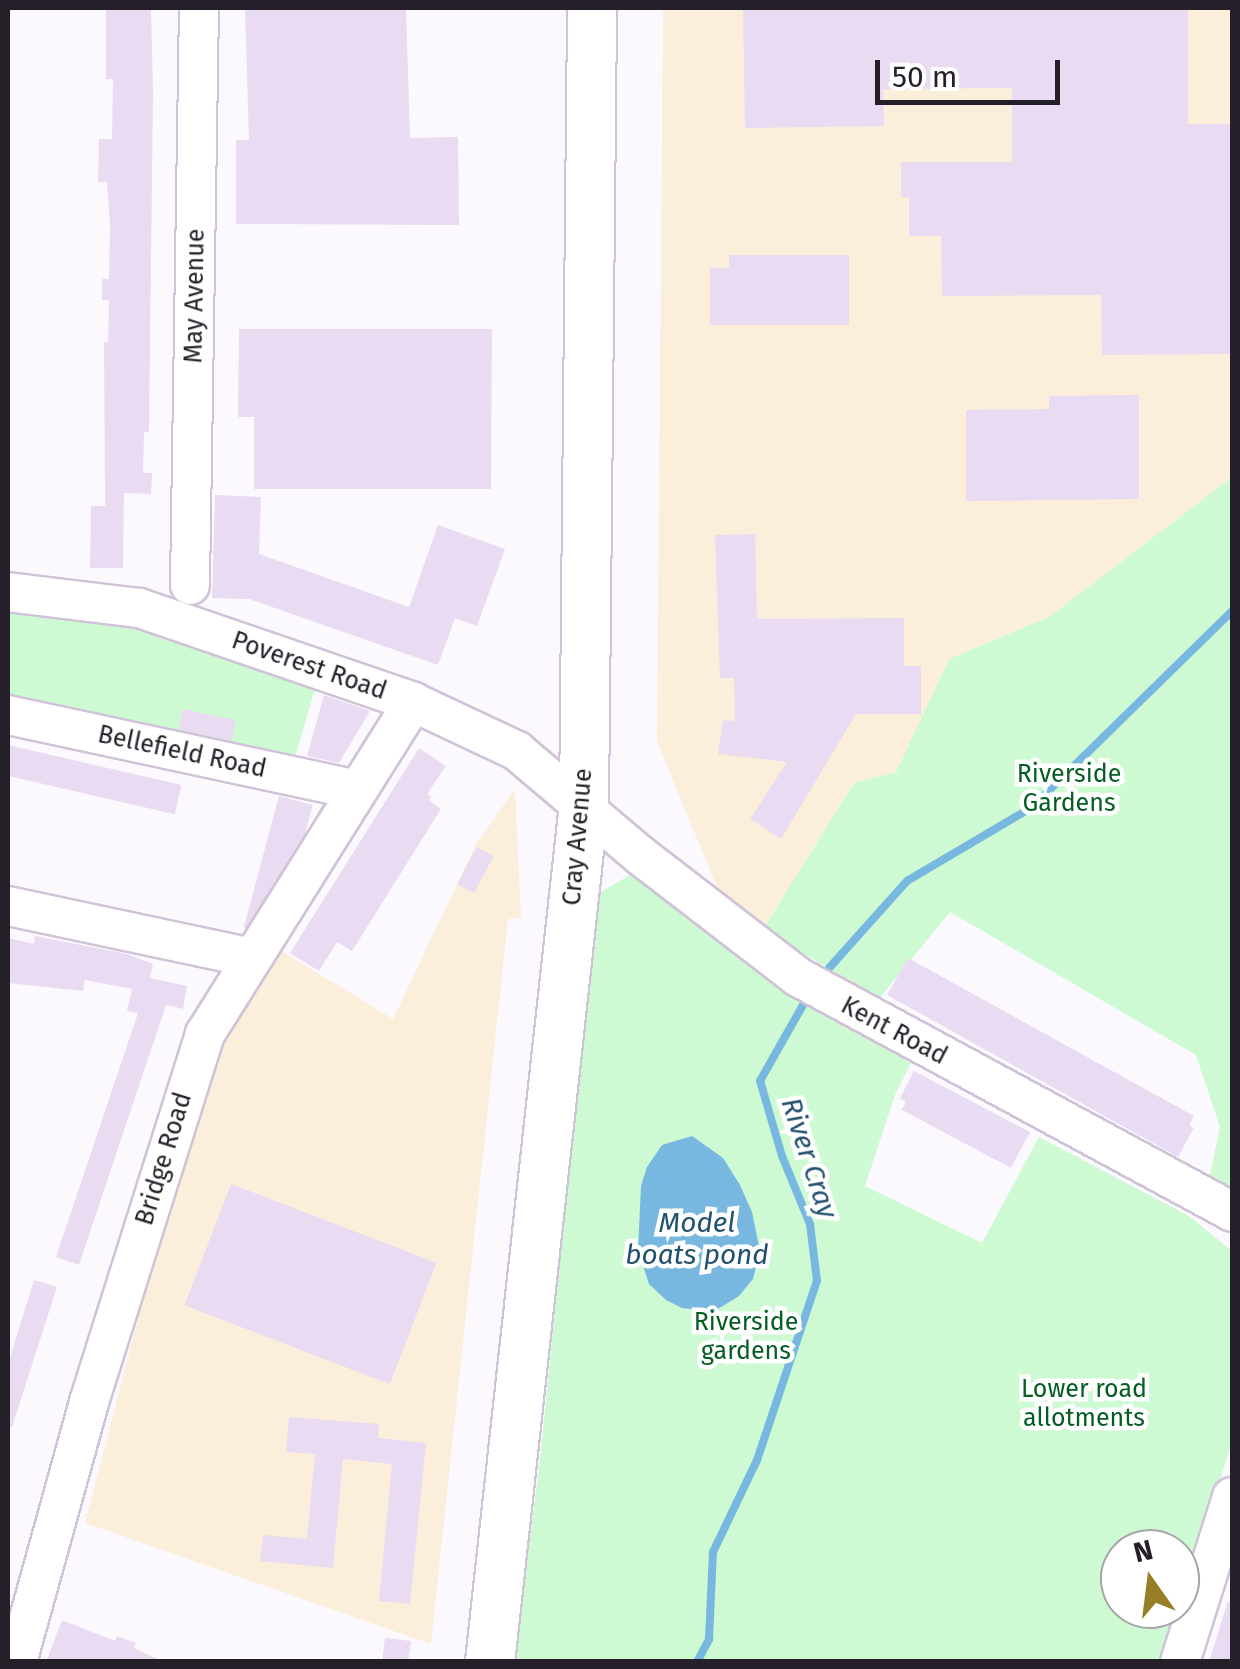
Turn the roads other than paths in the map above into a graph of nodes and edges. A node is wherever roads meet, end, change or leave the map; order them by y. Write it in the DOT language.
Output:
graph roads {
  1 [pos="199,8"];
  2 [pos="592,8"];
  3 [pos="190,585"];
  4 [pos="8,592"];
  5 [pos="413,702"];
  6 [pos="8,714"];
  7 [pos="357,790"];
  8 [pos="584,805"];
  9 [pos="8,906"];
  10 [pos="252,958"];
  11 [pos="1232,1212"];
  12 [pos="1232,1497"];
  13 [pos="18,1662"];
  14 [pos="490,1662"];
  15 [pos="1180,1662"];
  1 -- 3 [label="street, May Avenue"];
  2 -- 8 [label="main road, Cray Avenue"];
  4 -- 5 [label="street, Poverest Road"];
  5 -- 7 [label="street, Bridge Road"];
  5 -- 8 [label="street, Poverest Road"];
  6 -- 7 [label="street, Bellefield Road"];
  7 -- 10 [label="street, Bridge Road"];
  8 -- 11 [label="street, Kent Road"];
  8 -- 14 [label="main road, Cray Avenue"];
  9 -- 10 [label="street"];
  10 -- 13 [label="street, Bridge Road"];
  12 -- 15 [label="street"];
}
